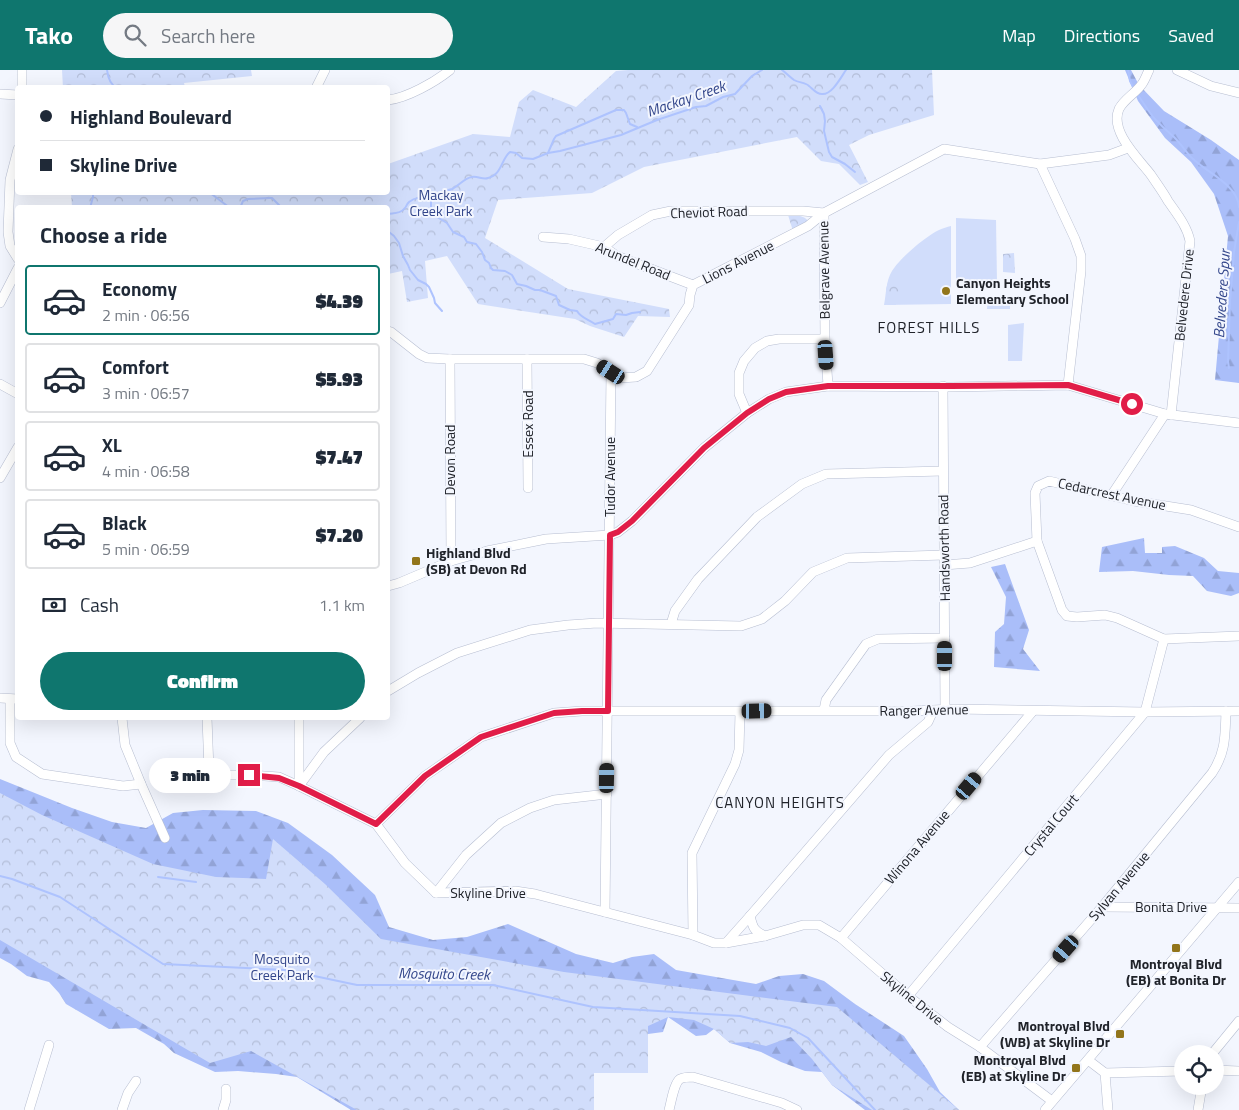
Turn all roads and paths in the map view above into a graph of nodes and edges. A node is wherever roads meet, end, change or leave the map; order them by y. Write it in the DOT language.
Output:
graph roads {
  1 [pos="22,70"];
  2 [pos="325,70"];
  3 [pos="450,70"];
  4 [pos="1149,70"];
  5 [pos="1177,70"];
  6 [pos="22,85"];
  7 [pos="318,85"];
  8 [pos="1239,93"];
  9 [pos="0,94"];
  10 [pos="15,95"];
  11 [pos="390,100"];
  12 [pos="1128,148"];
  13 [pos="15,161"];
  14 [pos="1040,164"];
  15 [pos="824,213"];
  16 [pos="543,237"];
  17 [pos="604,247"];
  18 [pos="15,255"];
  19 [pos="15,274"];
  20 [pos="694,285"];
  21 [pos="0,302"];
  22 [pos="390,332"];
  23 [pos="825,339"];
  24 [pos="450,359"];
  25 [pos="528,359"];
  26 [pos="611,372"];
  27 [pos="0,384"];
  28 [pos="1068,385"];
  29 [pos="828,386"];
  30 [pos="943,386"];
  31 [pos="15,392"];
  32 [pos="747,413"];
  33 [pos="1168,414"];
  34 [pos="1239,423"];
  35 [pos="15,452"];
  36 [pos="943,472"];
  37 [pos="0,478"];
  38 [pos="528,488"];
  39 [pos="1111,496"];
  40 [pos="1239,527"];
  41 [pos="610,535"];
  42 [pos="1037,541"];
  43 [pos="944,555"];
  44 [pos="451,561"];
  45 [pos="944,565"];
  46 [pos="390,585"];
  47 [pos="609,624"];
  48 [pos="671,624"];
  49 [pos="1239,636"];
  50 [pos="945,638"];
  51 [pos="1164,639"];
  52 [pos="390,689"];
  53 [pos="0,698"];
  54 [pos="14,699"];
  55 [pos="945,709"];
  56 [pos="824,710"];
  57 [pos="933,710"];
  58 [pos="1033,710"];
  59 [pos="608,711"];
  60 [pos="1226,711"];
  61 [pos="1239,711"];
  62 [pos="740,712"];
  63 [pos="1146,712"];
  64 [pos="122,720"];
  65 [pos="208,720"];
  66 [pos="299,720"];
  67 [pos="358,720"];
  68 [pos="141,784"];
  69 [pos="299,786"];
  70 [pos="607,794"];
  71 [pos="376,824"];
  72 [pos="165,838"];
  73 [pos="1239,882"];
  74 [pos="436,893"];
  75 [pos="1102,907"];
  76 [pos="1218,907"];
  77 [pos="1239,908"];
  78 [pos="605,912"];
  79 [pos="750,916"];
  80 [pos="693,935"];
  81 [pos="765,936"];
  82 [pos="841,938"];
  83 [pos="726,943"];
  84 [pos="908,996"];
  85 [pos="1239,1020"];
  86 [pos="50,1045"];
  87 [pos="1219,1045"];
  88 [pos="980,1047"];
  89 [pos="1088,1060"];
  90 [pos="1224,1070"];
  91 [pos="1174,1071"];
  92 [pos="1239,1071"];
  93 [pos="1105,1073"];
  94 [pos="136,1081"];
  95 [pos="226,1089"];
  96 [pos="1200,1095"];
  97 [pos="1052,1101"];
  98 [pos="29,1110"];
  99 [pos="122,1110"];
  100 [pos="223,1110"];
  101 [pos="669,1110"];
  102 [pos="797,1110"];
  103 [pos="1045,1110"];
  104 [pos="1108,1110"];
  105 [pos="1198,1110"];
  1 -- 6 [label="street"];
  2 -- 7 [label="street"];
  3 -- 11 [label="street"];
  4 -- 12 [label="street, Belvedere Drive"];
  5 -- 8 [label="street"];
  9 -- 10 [label="street"];
  12 -- 14 [label="street, Lions Avenue"];
  12 -- 33 [label="street, Belvedere Drive"];
  13 -- 18 [label="street"];
  14 -- 15 [label="street, Lions Avenue"];
  14 -- 28 [label="street"];
  15 -- 17 [label="street, Cheviot Road"];
  15 -- 20 [label="street, Lions Avenue"];
  15 -- 23 [label="street, Belgrave Avenue"];
  16 -- 17 [label="street, Arundel Road"];
  17 -- 20 [label="street, Arundel Road"];
  19 -- 21 [label="street"];
  20 -- 26 [label="street, Lions Avenue"];
  22 -- 24 [label="street, Lions Avenue"];
  23 -- 29 [label="street, Belgrave Avenue"];
  23 -- 32 [label="street"];
  24 -- 25 [label="street, Lions Avenue"];
  24 -- 44 [label="street, Devon Road"];
  25 -- 26 [label="street, Lions Avenue"];
  25 -- 38 [label="street, Essex Road"];
  26 -- 41 [label="street, Tudor Avenue"];
  27 -- 31 [label="street"];
  28 -- 30 [label="street"];
  28 -- 33 [label="street"];
  29 -- 30 [label="street"];
  29 -- 32 [label="street"];
  30 -- 36 [label="street, Handsworth Road"];
  32 -- 41 [label="street"];
  33 -- 34 [label="street"];
  33 -- 39 [label="street, Belvedere Drive"];
  35 -- 37 [label="street"];
  36 -- 43 [label="street, Handsworth Road"];
  36 -- 48 [label="street"];
  39 -- 40 [label="street, Cedarcrest Avenue"];
  39 -- 42 [label="street, Cedarcrest Avenue"];
  41 -- 44 [label="street"];
  41 -- 47 [label="street, Tudor Avenue"];
  42 -- 45 [label="street"];
  42 -- 51 [label="street"];
  43 -- 45 [label="street, Handsworth Road"];
  43 -- 48 [label="street"];
  44 -- 46 [label="street"];
  45 -- 50 [label="street, Handsworth Road"];
  47 -- 48 [label="street"];
  47 -- 52 [label="street"];
  47 -- 59 [label="street, Tudor Avenue"];
  49 -- 51 [label="street"];
  50 -- 55 [label="street, Handsworth Road"];
  50 -- 56 [label="street"];
  51 -- 63 [label="street, Crystal Court"];
  53 -- 54 [label="street"];
  54 -- 68 [label="street"];
  55 -- 57 [label="street, Ranger Avenue"];
  55 -- 58 [label="street, Ranger Avenue"];
  56 -- 57 [label="street, Ranger Avenue"];
  56 -- 62 [label="street, Ranger Avenue"];
  57 -- 79 [label="street"];
  58 -- 63 [label="street, Ranger Avenue"];
  58 -- 82 [label="street, Winona Avenue"];
  59 -- 62 [label="street, Ranger Avenue"];
  59 -- 70 [label="street, Tudor Avenue"];
  59 -- 71 [label="street, Ranger Avenue"];
  60 -- 61 [label="street, Ranger Avenue"];
  60 -- 63 [label="street, Ranger Avenue"];
  60 -- 75 [label="street, Sylvan Avenue"];
  62 -- 80 [label="street"];
  63 -- 84 [label="street, Crystal Court"];
  64 -- 68 [label="street"];
  65 -- 69 [label="street, Skyline Drive"];
  66 -- 69 [label="street"];
  67 -- 69 [label="street"];
  68 -- 72 [label="street"];
  69 -- 71 [label="street, Skyline Drive"];
  70 -- 74 [label="street"];
  70 -- 78 [label="street, Tudor Avenue"];
  71 -- 74 [label="street, Skyline Drive"];
  73 -- 76 [label="street"];
  74 -- 78 [label="street, Skyline Drive"];
  75 -- 76 [label="street, Bonita Drive"];
  75 -- 88 [label="street, Sylvan Avenue"];
  76 -- 77 [label="street, Bonita Drive"];
  76 -- 89 [label="street"];
  78 -- 80 [label="street, Skyline Drive"];
  79 -- 81 [label="street"];
  79 -- 83 [label="street"];
  80 -- 83 [label="street, Skyline Drive"];
  81 -- 82 [label="street, Skyline Drive"];
  81 -- 83 [label="street, Skyline Drive"];
  82 -- 84 [label="street, Skyline Drive"];
  84 -- 88 [label="street, Skyline Drive"];
  85 -- 87 [label="street"];
  86 -- 98 [label="street"];
  88 -- 97 [label="street, Skyline Drive"];
  89 -- 93 [label="street"];
  89 -- 97 [label="street"];
  90 -- 92 [label="street"];
  91 -- 93 [label="street"];
  93 -- 104 [label="street"];
  94 -- 99 [label="street"];
  95 -- 100 [label="street"];
  96 -- 105 [label="street"];
  97 -- 103 [label="street"];
  101 -- 102 [label="street"];
}
